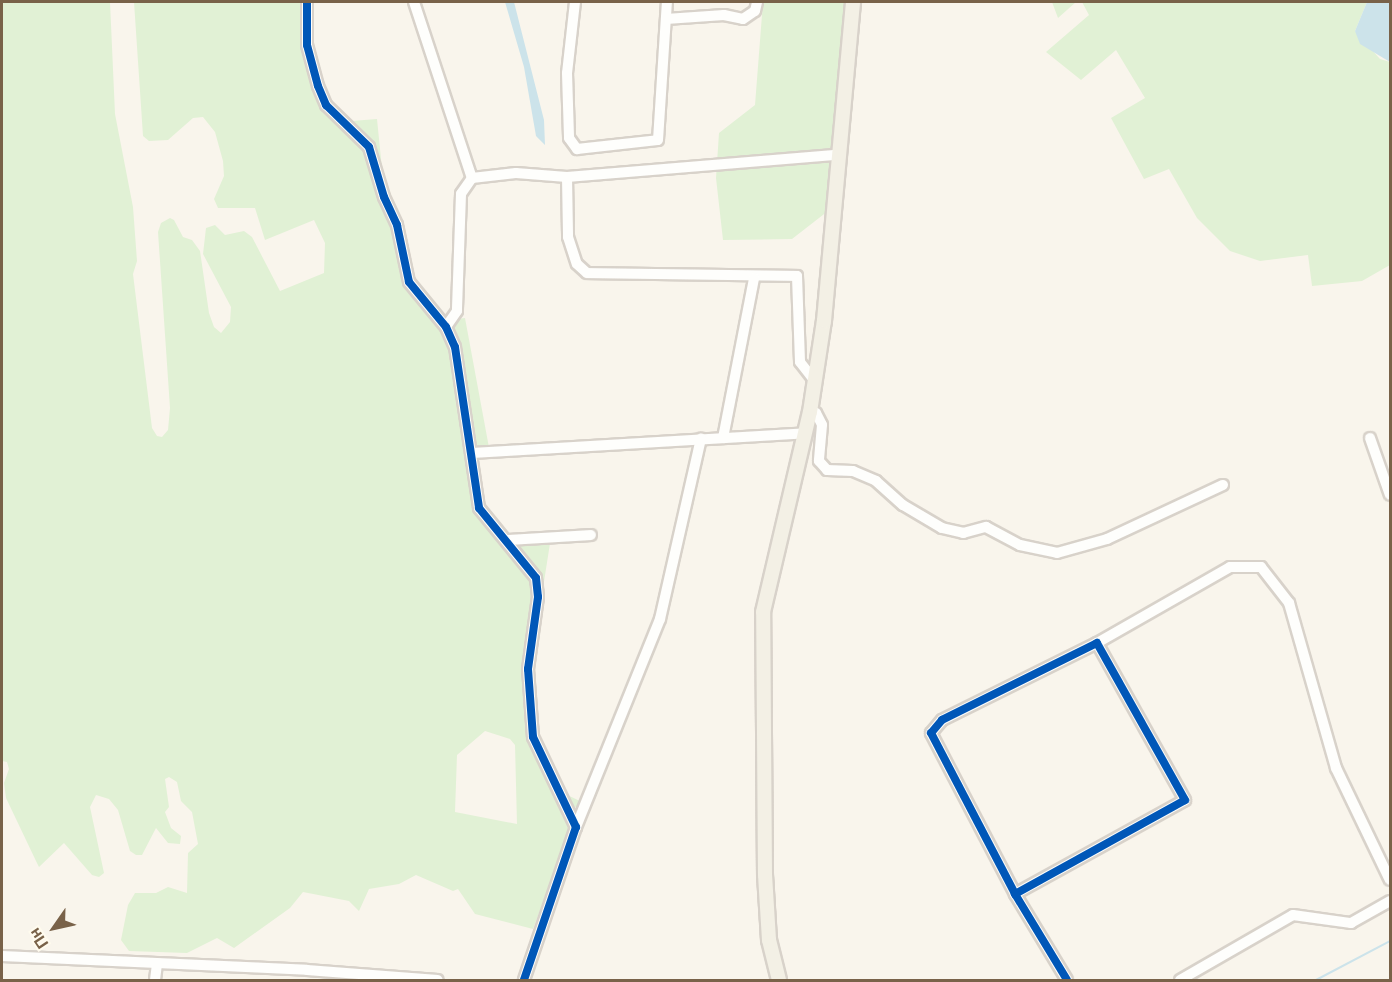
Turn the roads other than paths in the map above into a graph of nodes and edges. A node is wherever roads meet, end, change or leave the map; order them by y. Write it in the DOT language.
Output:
graph roads {
  1 [pos="307,2"];
  2 [pos="414,2"];
  3 [pos="575,2"];
  4 [pos="667,2"];
  5 [pos="757,2"];
  6 [pos="853,2"];
  7 [pos="666,19"];
  8 [pos="837,155"];
  9 [pos="567,177"];
  10 [pos="472,178"];
  11 [pos="754,278"];
  12 [pos="446,327"];
  13 [pos="815,381"];
  14 [pos="810,412"];
  15 [pos="805,433"];
  16 [pos="723,438"];
  17 [pos="1370,438"];
  18 [pos="701,439"];
  19 [pos="473,453"];
  20 [pos="1223,485"];
  21 [pos="1390,495"];
  22 [pos="591,535"];
  23 [pos="509,540"];
  24 [pos="1097,643"];
  25 [pos="576,826"];
  26 [pos="1390,880"];
  27 [pos="1015,894"];
  28 [pos="1390,901"];
  29 [pos="2,956"];
  30 [pos="157,964"];
  31 [pos="307,975"];
  32 [pos="155,981"];
  33 [pos="438,981"];
  34 [pos="524,981"];
  35 [pos="778,981"];
  36 [pos="1067,981"];
  37 [pos="1180,981"];
  1 -- 12 [label="street"];
  2 -- 10 [label="street"];
  3 -- 7 [label="street"];
  4 -- 7 [label="street"];
  5 -- 7 [label="street"];
  6 -- 8 [label="main road"];
  8 -- 9 [label="street"];
  8 -- 13 [label="main road"];
  9 -- 10 [label="street"];
  9 -- 11 [label="street"];
  10 -- 12 [label="street"];
  11 -- 13 [label="street"];
  11 -- 16 [label="street"];
  12 -- 19 [label="street"];
  13 -- 14 [label="main road"];
  14 -- 15 [label="main road"];
  14 -- 20 [label="street"];
  15 -- 16 [label="street"];
  15 -- 35 [label="main road"];
  16 -- 18 [label="street"];
  17 -- 21 [label="street"];
  18 -- 19 [label="street"];
  18 -- 25 [label="street"];
  19 -- 23 [label="street"];
  22 -- 23 [label="street"];
  23 -- 25 [label="street"];
  24 -- 26 [label="street"];
  24 -- 27 [label="street"];
  24 -- 27 [label="street"];
  25 -- 34 [label="street"];
  27 -- 36 [label="street"];
  28 -- 37 [label="street"];
  29 -- 30 [label="street"];
  30 -- 31 [label="street"];
  30 -- 32 [label="street"];
  31 -- 33 [label="street"];
}
